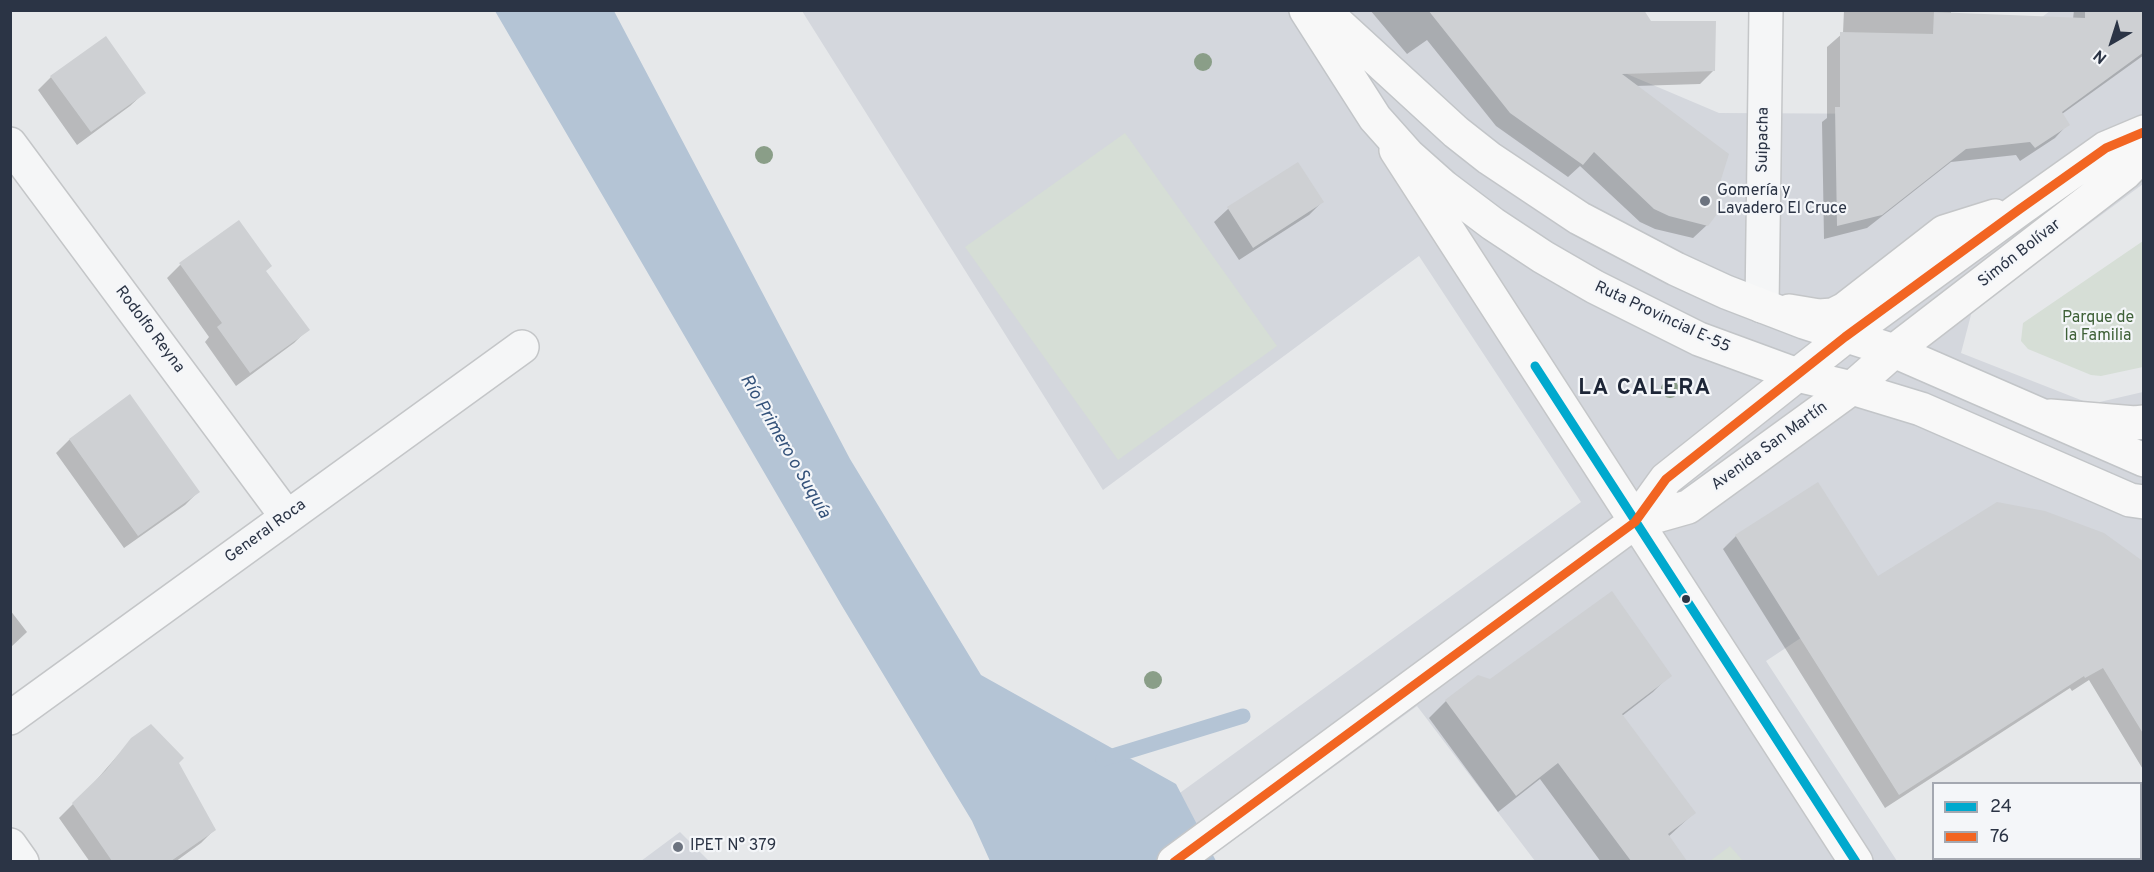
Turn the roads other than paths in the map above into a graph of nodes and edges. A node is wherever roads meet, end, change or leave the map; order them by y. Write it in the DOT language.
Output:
graph roads {
  1 [pos="1306,10"];
  2 [pos="1323,10"];
  3 [pos="1766,10"];
  4 [pos="1375,118"];
  5 [pos="2144,132"];
  6 [pos="10,144"];
  7 [pos="2144,153"];
  8 [pos="2020,209"];
  9 [pos="1762,306"];
  10 [pos="1845,337"];
  11 [pos="522,347"];
  12 [pos="1894,351"];
  13 [pos="1797,375"];
  14 [pos="1852,388"];
  15 [pos="2046,416"];
  16 [pos="2144,422"];
  17 [pos="2144,460"];
  18 [pos="2144,502"];
  19 [pos="287,517"];
  20 [pos="1635,522"];
  21 [pos="10,718"];
  22 [pos="10,845"];
  23 [pos="22,861"];
  24 [pos="1174,861"];
  25 [pos="1856,861"];
  1 -- 4 [label="street, Ruta Provincial E-55"];
  2 -- 9 [label="street"];
  3 -- 9 [label="street, Suipacha"];
  4 -- 13 [label="street, Ruta Provincial E-55"];
  4 -- 20 [label="street"];
  5 -- 8 [label="street"];
  6 -- 19 [label="street, Rodolfo Reyna"];
  7 -- 12 [label="street, Simón Bolívar"];
  8 -- 9 [label="street"];
  8 -- 10 [label="street"];
  9 -- 10 [label="street"];
  10 -- 12 [label="street"];
  10 -- 13 [label="street, Avenida San Martín"];
  11 -- 19 [label="street, General Roca"];
  12 -- 14 [label="street, Avenida San Martín"];
  12 -- 15 [label="street"];
  13 -- 14 [label="street, Ruta Provincial E-55"];
  13 -- 20 [label="street, Avenida San Martín"];
  14 -- 18 [label="street, Ruta Provincial E-55"];
  14 -- 20 [label="street, Avenida San Martín"];
  15 -- 16 [label="street"];
  15 -- 17 [label="street"];
  19 -- 21 [label="street, General Roca"];
  20 -- 24 [label="street, Avenida San Martín"];
  20 -- 25 [label="street"];
  22 -- 23 [label="street"];
}
